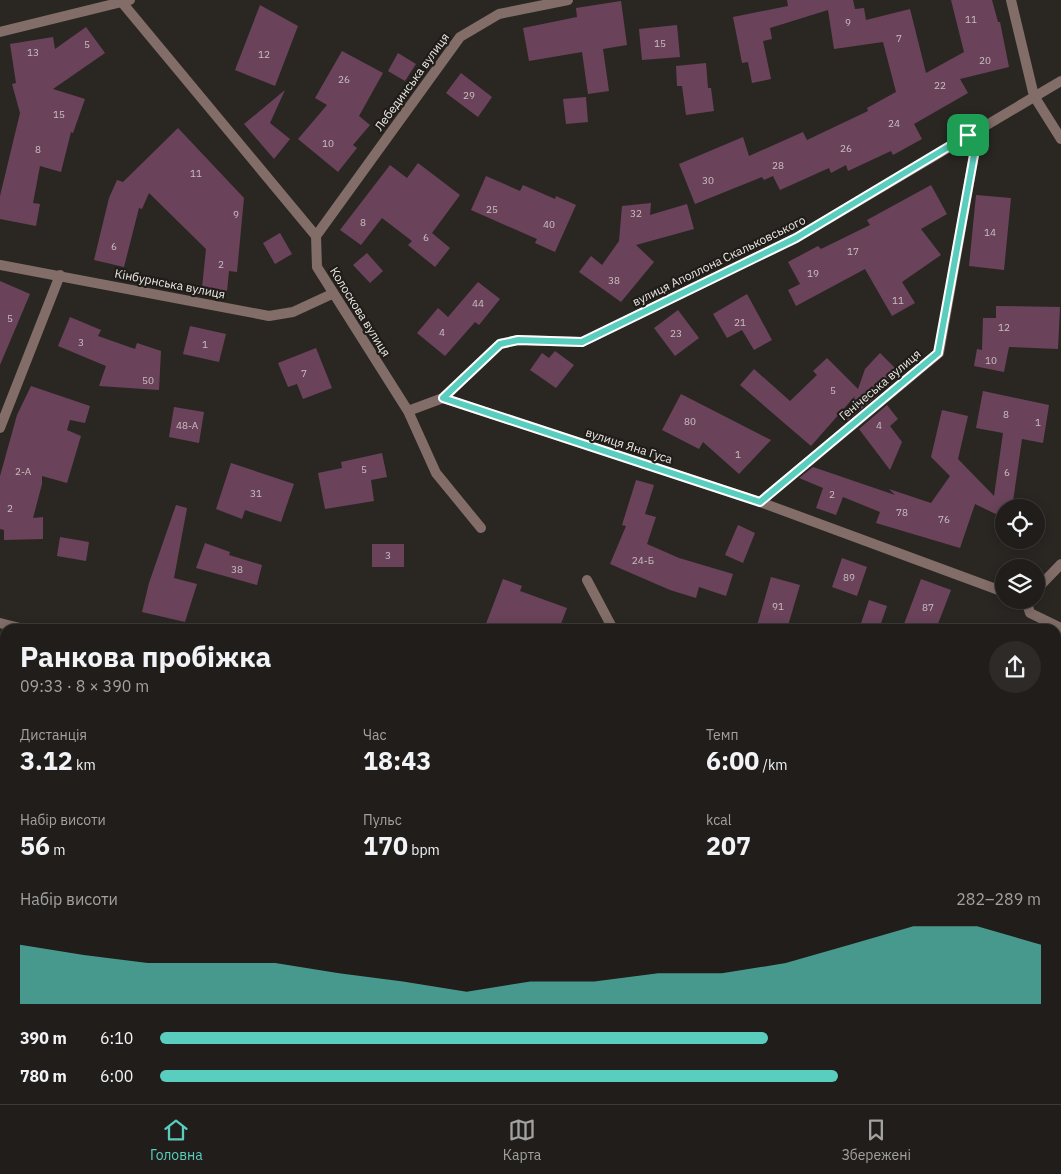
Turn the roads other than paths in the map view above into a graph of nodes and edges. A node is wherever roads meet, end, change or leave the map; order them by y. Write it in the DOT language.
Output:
graph roads {
  1 [pos="568,0"];
  2 [pos="1011,0"];
  3 [pos="124,1"];
  4 [pos="0,32"];
  5 [pos="1061,81"];
  6 [pos="1034,96"];
  7 [pos="968,135"];
  8 [pos="1061,139"];
  9 [pos="316,236"];
  10 [pos="0,265"];
  11 [pos="60,275"];
  12 [pos="332,294"];
  13 [pos="443,398"];
  14 [pos="408,411"];
  15 [pos="0,428"];
  16 [pos="760,502"];
  17 [pos="481,528"];
  18 [pos="1061,564"];
  19 [pos="587,580"];
  20 [pos="1045,581"];
  21 [pos="995,589"];
  22 [pos="1029,609"];
  23 [pos="610,624"];
  24 [pos="1053,624"];
  1 -- 9 [label="street, Лебединська вулиця"];
  2 -- 6 [label="street"];
  3 -- 4 [label="street"];
  3 -- 9 [label="street"];
  5 -- 6 [label="street, вулиця Аполлона Скальковського"];
  6 -- 7 [label="street, вулиця Аполлона Скальковського"];
  6 -- 8 [label="street"];
  7 -- 13 [label="street, вулиця Аполлона Скальковського"];
  7 -- 16 [label="street, Генічеська вулиця"];
  9 -- 12 [label="street, Колоскова вулиця"];
  10 -- 11 [label="street, Кінбурнська вулиця"];
  11 -- 12 [label="street, Кінбурнська вулиця"];
  11 -- 15 [label="street"];
  12 -- 14 [label="street, Колоскова вулиця"];
  13 -- 14 [label="street, вулиця Аполлона Скальковського"];
  13 -- 16 [label="street, вулиця Яна Гуса"];
  14 -- 17 [label="street, Колоскова вулиця"];
  16 -- 21 [label="street, вулиця Яна Гуса"];
  18 -- 20 [label="street"];
  19 -- 23 [label="street"];
  22 -- 24 [label="street"];
}
